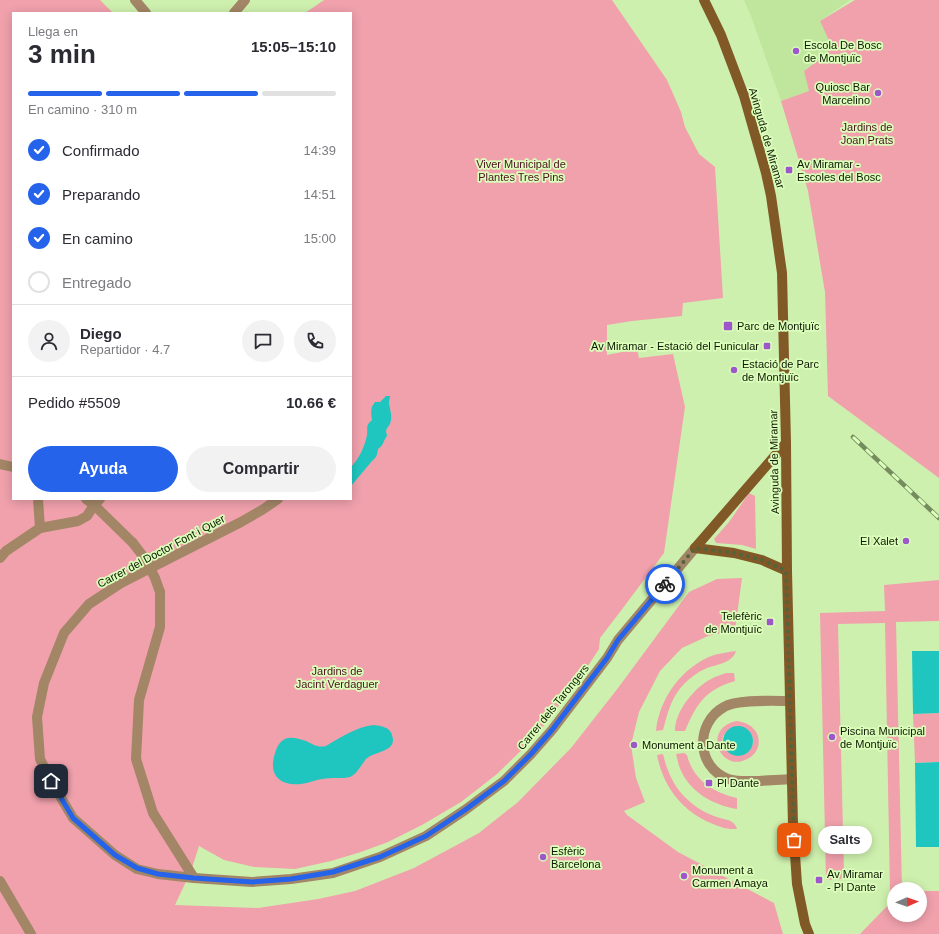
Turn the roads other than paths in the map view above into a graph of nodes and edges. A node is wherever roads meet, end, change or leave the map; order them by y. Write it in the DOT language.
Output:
graph roads {
  1 [pos="136,0"];
  2 [pos="245,0"];
  3 [pos="704,0"];
  4 [pos="145,12"];
  5 [pos="235,12"];
  6 [pos="786,443"];
  7 [pos="0,464"];
  8 [pos="12,467"];
  9 [pos="38,500"];
  10 [pos="277,500"];
  11 [pos="97,502"];
  12 [pos="40,528"];
  13 [pos="695,548"];
  14 [pos="0,558"];
  15 [pos="786,571"];
  16 [pos="790,701"];
  17 [pos="792,779"];
  18 [pos="194,878"];
  19 [pos="0,881"];
  20 [pos="31,934"];
  21 [pos="809,934"];
  1 -- 4 [label="street"];
  2 -- 5 [label="street"];
  3 -- 6 [label="street, Avinguda de Miramar"];
  6 -- 13 [label="street"];
  6 -- 15 [label="street, Avinguda de Miramar"];
  7 -- 8 [label="street"];
  9 -- 12 [label="street"];
  10 -- 18 [label="street, Carrer del Doctor Font i Quer"];
  11 -- 12 [label="street"];
  11 -- 18 [label="street, bridge"];
  12 -- 14 [label="street"];
  13 -- 15 [label="street"];
  13 -- 18 [label="street, Carrer dels Tarongers"];
  15 -- 16 [label="street, Avinguda de Miramar"];
  16 -- 17 [label="street, Avinguda de Miramar"];
  16 -- 17 [label="street"];
  17 -- 21 [label="street, Avinguda de Miramar"];
  19 -- 20 [label="street"];
}
